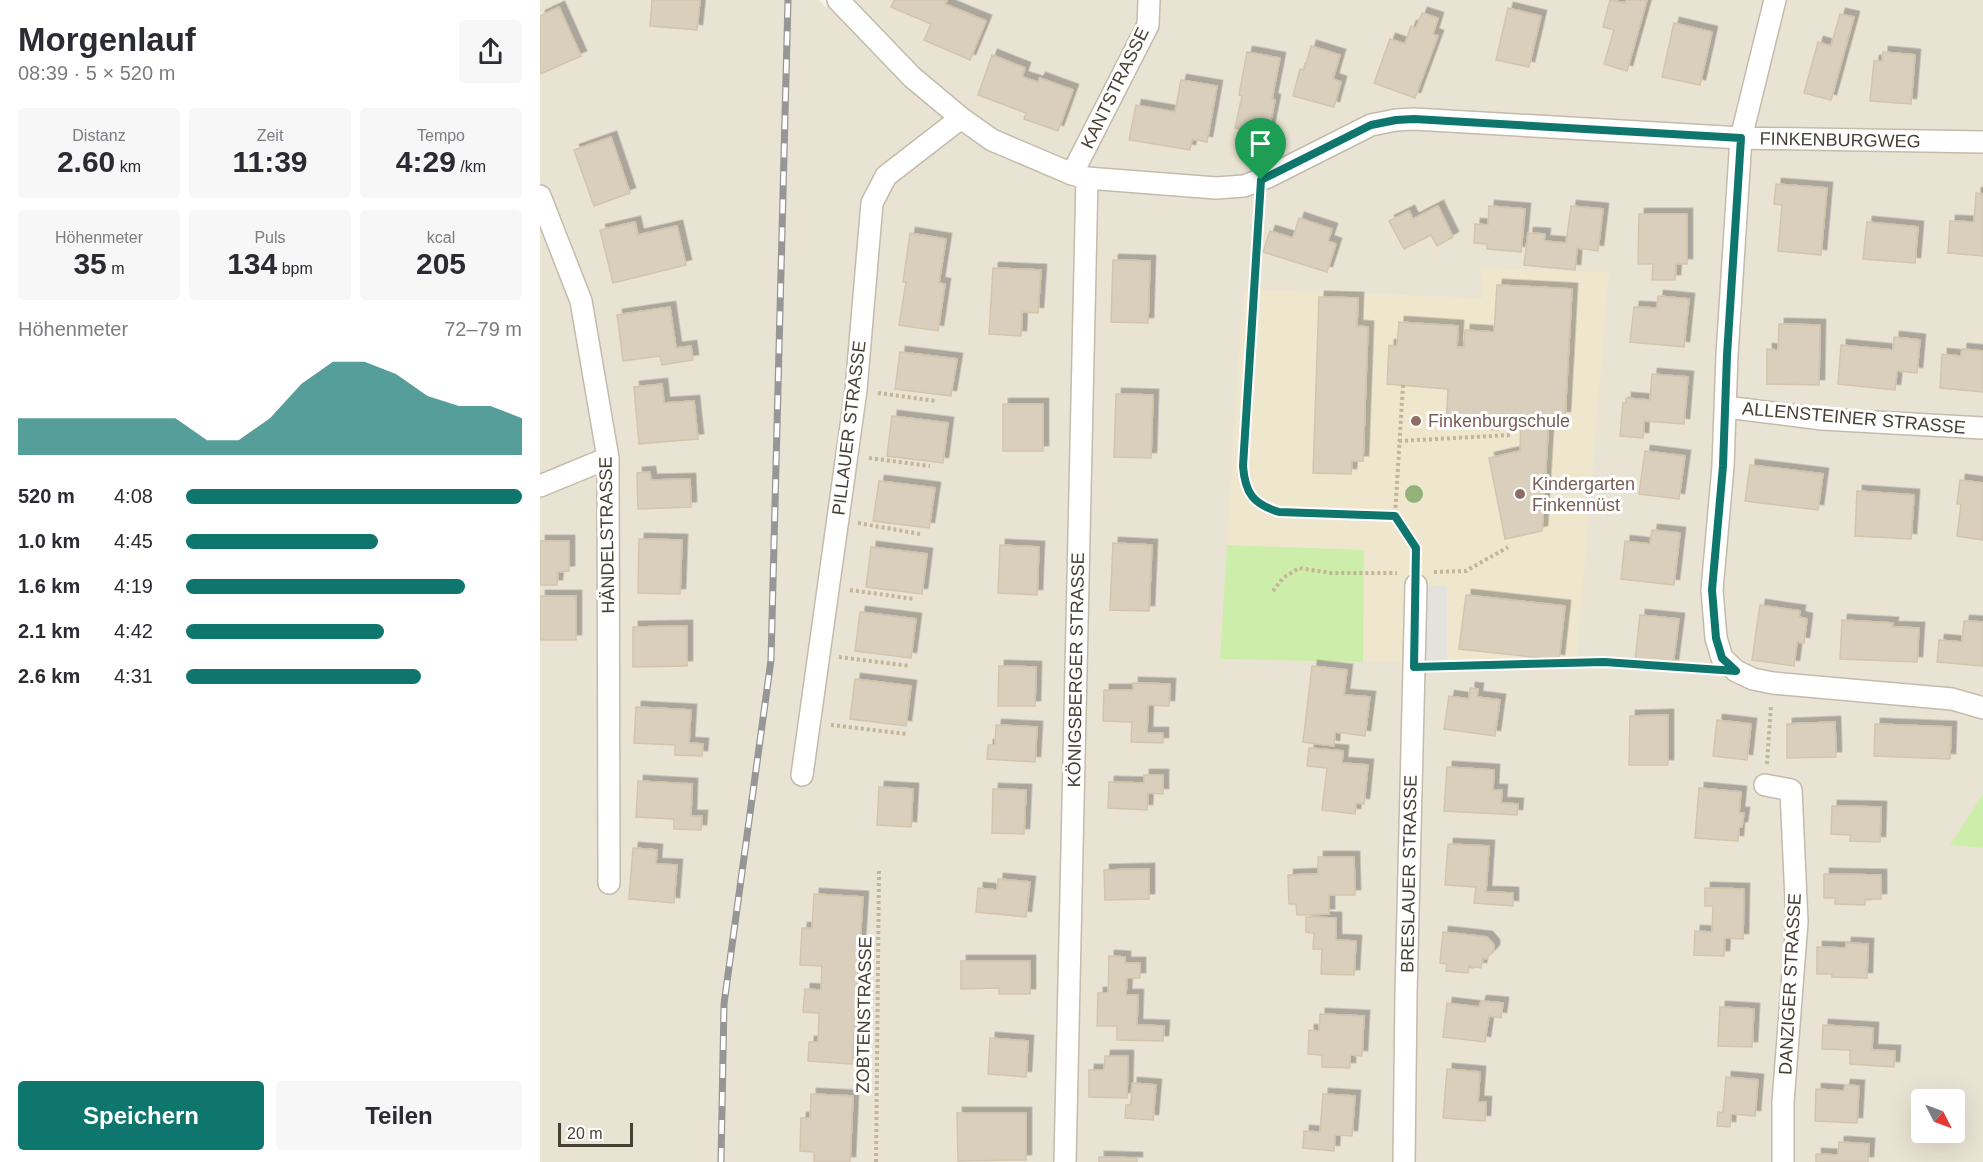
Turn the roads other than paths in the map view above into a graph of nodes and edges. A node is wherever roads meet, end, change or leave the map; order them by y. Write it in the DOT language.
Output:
graph roads {
  1 [pos="838,0"];
  2 [pos="1149,0"];
  3 [pos="1775,0"];
  4 [pos="961,118"];
  5 [pos="1741,138"];
  6 [pos="1983,142"];
  7 [pos="1079,176"];
  8 [pos="540,196"];
  9 [pos="1726,407"];
  10 [pos="1983,428"];
  11 [pos="608,458"];
  12 [pos="540,486"];
  13 [pos="1416,579"];
  14 [pos="1983,708"];
  15 [pos="802,776"];
  16 [pos="1765,786"];
  17 [pos="609,884"];
  18 [pos="1065,1162"];
  19 [pos="1404,1162"];
  20 [pos="1784,1162"];
  1 -- 4 [label="street, FINKENBURGWEG"];
  2 -- 7 [label="street, KANTSTRASSE"];
  3 -- 5 [label="street"];
  4 -- 7 [label="street, FINKENBURGWEG"];
  4 -- 15 [label="street, PILLAUER STRASSE"];
  5 -- 6 [label="street, FINKENBURGWEG"];
  5 -- 7 [label="street, FINKENBURGWEG"];
  5 -- 9 [label="street"];
  7 -- 18 [label="street, KÖNIGSBERGER STRASSE"];
  8 -- 11 [label="street, HÄNDELSTRASSE"];
  9 -- 10 [label="street, ALLENSTEINER STRASSE"];
  9 -- 14 [label="street"];
  11 -- 12 [label="street"];
  11 -- 17 [label="street, HÄNDELSTRASSE"];
  13 -- 19 [label="street, BRESLAUER STRASSE"];
  16 -- 20 [label="street, DANZIGER STRASSE"];
}
